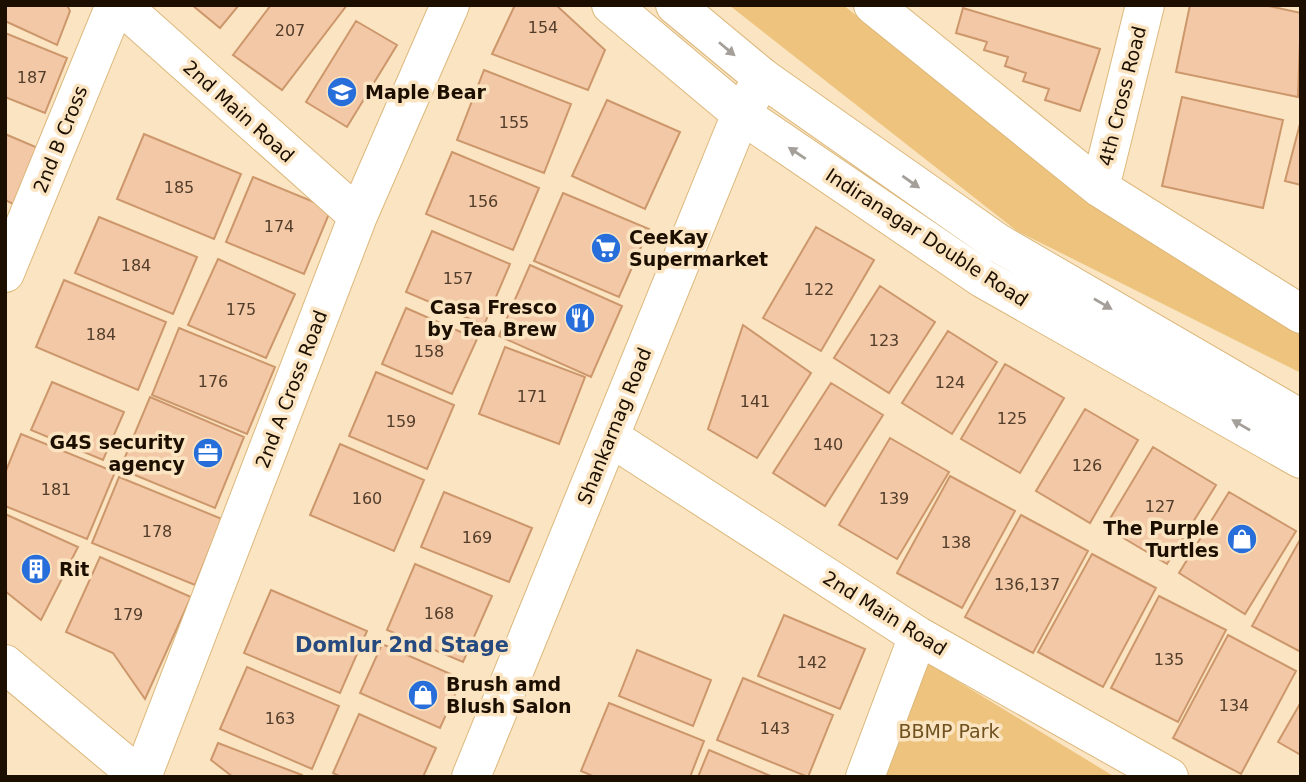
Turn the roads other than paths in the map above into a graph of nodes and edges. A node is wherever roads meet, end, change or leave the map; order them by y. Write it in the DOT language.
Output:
graph roads {
  1 [pos="115,5"];
  2 [pos="121,5"];
  3 [pos="450,5"];
  4 [pos="611,5"];
  5 [pos="675,5"];
  6 [pos="873,5"];
  7 [pos="1144,5"];
  8 [pos="763,78"];
  9 [pos="741,114"];
  10 [pos="1100,188"];
  11 [pos="358,216"];
  12 [pos="5,273"];
  13 [pos="1301,314"];
  14 [pos="1301,419"];
  15 [pos="610,437"];
  16 [pos="1301,459"];
  17 [pos="918,636"];
  18 [pos="5,664"];
  19 [pos="141,777"];
  20 [pos="471,777"];
  21 [pos="865,777"];
  22 [pos="1168,777"];
  1 -- 12 [label="street, 2nd B Cross"];
  2 -- 11 [label="street, 2nd Main Road"];
  3 -- 11 [label="street, 2nd A Cross Road"];
  4 -- 9 [label="street, Indiranagar Double Road"];
  5 -- 8 [label="street, Indiranagar Double Road, one-way"];
  6 -- 10 [label="street"];
  7 -- 10 [label="street, 4th Cross Road"];
  8 -- 9 [label="street, Shankarnag Road"];
  8 -- 14 [label="street, Indiranagar Double Road, one-way"];
  9 -- 15 [label="street, Shankarnag Road"];
  16 -- 9 [label="street, Indiranagar Double Road, one-way"];
  10 -- 13 [label="street"];
  11 -- 19 [label="street, 2nd A Cross Road"];
  15 -- 17 [label="street, 2nd Main Road"];
  15 -- 20 [label="street, Shankarnag Road"];
  17 -- 21 [label="street"];
  17 -- 22 [label="street, 2nd Main Road"];
  18 -- 19 [label="street"];
}
